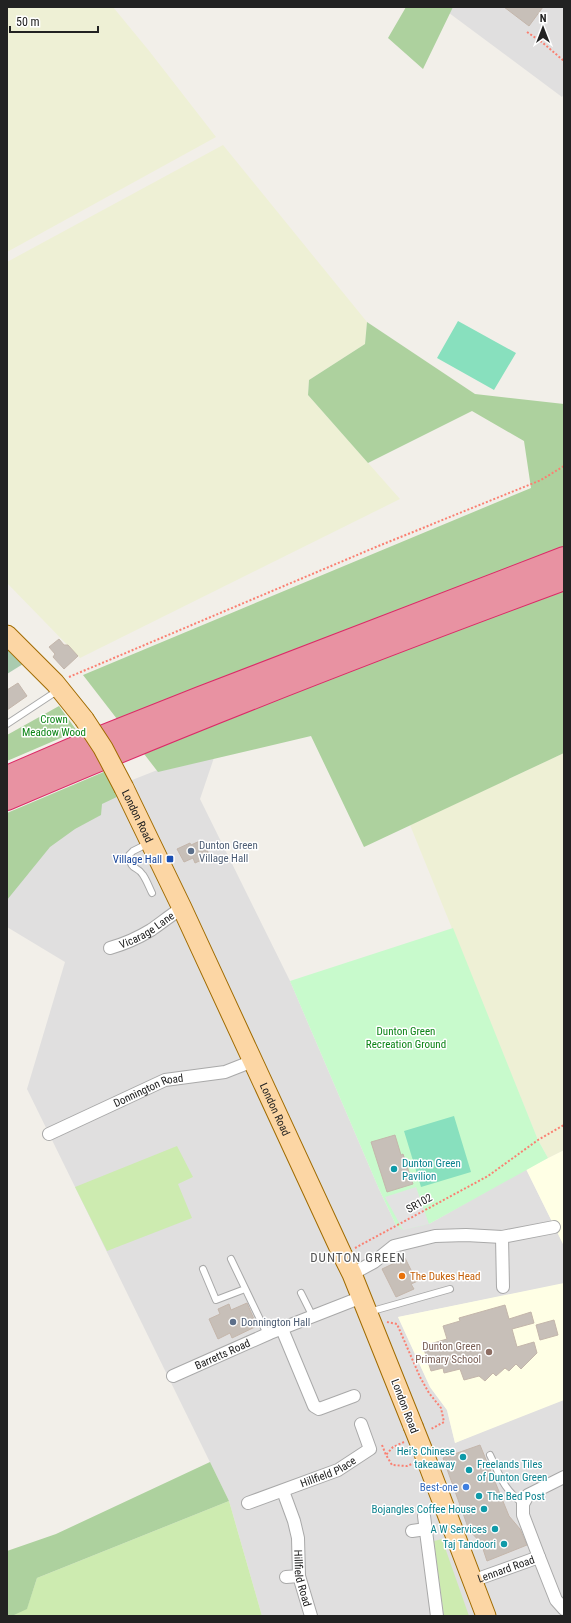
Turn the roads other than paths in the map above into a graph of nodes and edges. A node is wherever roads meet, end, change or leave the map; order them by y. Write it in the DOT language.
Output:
graph roads {
  1 [pos="564,558"];
  2 [pos="564,579"];
  3 [pos="7,635"];
  4 [pos="57,686"];
  5 [pos="7,724"];
  6 [pos="7,777"];
  7 [pos="7,799"];
  8 [pos="150,842"];
  9 [pos="152,893"];
  10 [pos="182,908"];
  11 [pos="110,948"];
  12 [pos="253,1061"];
  13 [pos="48,1134"];
  14 [pos="554,1227"];
  15 [pos="502,1237"];
  16 [pos="231,1260"];
  17 [pos="203,1269"];
  18 [pos="352,1274"];
  19 [pos="503,1287"];
  20 [pos="245,1289"];
  21 [pos="450,1289"];
  22 [pos="302,1293"];
  23 [pos="367,1310"];
  24 [pos="312,1316"];
  25 [pos="282,1329"];
  26 [pos="267,1334"];
  27 [pos="173,1376"];
  28 [pos="354,1396"];
  29 [pos="361,1424"];
  30 [pos="490,1455"];
  31 [pos="564,1478"];
  32 [pos="283,1491"];
  33 [pos="248,1503"];
  34 [pos="523,1504"];
  35 [pos="424,1516"];
  36 [pos="426,1529"];
  37 [pos="412,1531"];
  38 [pos="539,1557"];
  39 [pos="299,1576"];
  40 [pos="286,1577"];
  41 [pos="472,1581"];
  42 [pos="564,1609"];
  43 [pos="311,1616"];
  44 [pos="437,1616"];
  45 [pos="486,1616"];
  1 -- 6 [label="highway"];
  2 -- 7 [label="highway"];
  3 -- 4 [label="main road, London Road"];
  4 -- 5 [label="lane"];
  4 -- 8 [label="main road, London Road, bridge"];
  8 -- 9 [label="lane"];
  8 -- 10 [label="main road, London Road"];
  10 -- 11 [label="street, Vicarage Lane"];
  10 -- 12 [label="main road, London Road"];
  12 -- 13 [label="street, Donnington Road"];
  12 -- 18 [label="main road, London Road"];
  14 -- 15 [label="street"];
  15 -- 18 [label="street"];
  15 -- 19 [label="street"];
  16 -- 20 [label="lane"];
  17 -- 20 [label="lane"];
  18 -- 23 [label="main road, London Road"];
  20 -- 26 [label="lane"];
  21 -- 23 [label="lane"];
  22 -- 24 [label="lane"];
  23 -- 24 [label="street, Barretts Road"];
  23 -- 41 [label="main road, London Road"];
  24 -- 25 [label="street, Barretts Road"];
  25 -- 26 [label="street, Barretts Road"];
  25 -- 28 [label="street"];
  26 -- 27 [label="street, Barretts Road"];
  29 -- 32 [label="street, Hillfield Place"];
  30 -- 34 [label="lane"];
  31 -- 34 [label="street"];
  32 -- 33 [label="street, Hillfield Place"];
  32 -- 39 [label="street, Hillfield Road"];
  34 -- 38 [label="street, Lennard Road"];
  35 -- 36 [label="street"];
  36 -- 37 [label="street"];
  36 -- 44 [label="street"];
  38 -- 41 [label="street, Lennard Road"];
  38 -- 42 [label="street, Lennard Road"];
  39 -- 40 [label="street"];
  39 -- 43 [label="street, Hillfield Road"];
  41 -- 45 [label="main road, London Road"];
}
